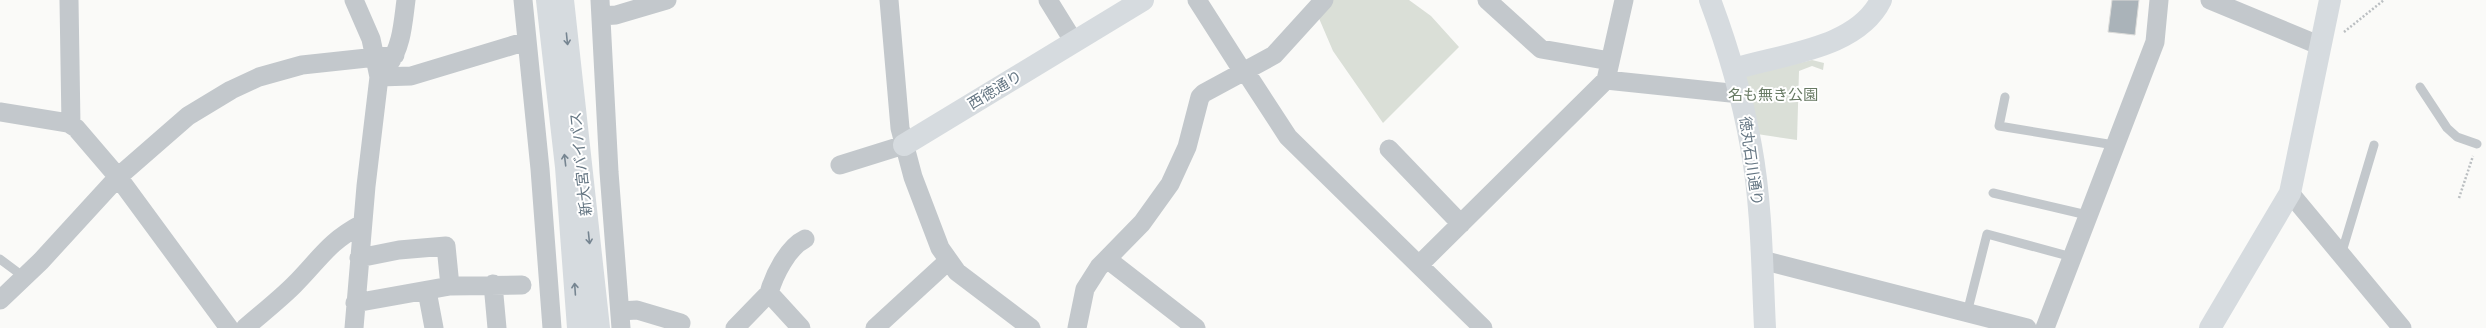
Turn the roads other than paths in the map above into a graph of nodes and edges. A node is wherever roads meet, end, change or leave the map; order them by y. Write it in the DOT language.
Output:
graph roads {
  1 [pos="69,0"];
  2 [pos="354,0"];
  3 [pos="406,0"];
  4 [pos="523,0"];
  5 [pos="547,0"];
  6 [pos="563,0"];
  7 [pos="888,0"];
  8 [pos="1048,0"];
  9 [pos="1143,0"];
  10 [pos="1197,0"];
  11 [pos="1324,0"];
  12 [pos="1487,0"];
  13 [pos="1624,0"];
  14 [pos="1710,0"];
  15 [pos="1882,0"];
  16 [pos="2159,0"];
  17 [pos="2210,0"];
  18 [pos="2330,0"];
  19 [pos="659,1"];
  20 [pos="600,8"];
  21 [pos="2323,38"];
  22 [pos="526,41"];
  23 [pos="1074,42"];
  24 [pos="395,56"];
  25 [pos="375,58"];
  26 [pos="1610,61"];
  27 [pos="1734,69"];
  28 [pos="1244,72"];
  29 [pos="378,77"];
  30 [pos="1606,80"];
  31 [pos="2420,87"];
  32 [pos="1740,94"];
  33 [pos="2004,97"];
  34 [pos="0,112"];
  35 [pos="71,125"];
  36 [pos="2477,144"];
  37 [pos="904,145"];
  38 [pos="2114,145"];
  39 [pos="2374,145"];
  40 [pos="1389,149"];
  41 [pos="840,165"];
  42 [pos="118,177"];
  43 [pos="1993,193"];
  44 [pos="2290,193"];
  45 [pos="2087,215"];
  46 [pos="362,224"];
  47 [pos="1461,224"];
  48 [pos="805,239"];
  49 [pos="2341,255"];
  50 [pos="2072,257"];
  51 [pos="359,258"];
  52 [pos="0,259"];
  53 [pos="1107,259"];
  54 [pos="1762,260"];
  55 [pos="948,261"];
  56 [pos="1419,265"];
  57 [pos="24,277"];
  58 [pos="493,284"];
  59 [pos="522,285"];
  60 [pos="450,286"];
  61 [pos="427,291"];
  62 [pos="770,294"];
  63 [pos="0,300"];
  64 [pos="355,303"];
  65 [pos="1967,313"];
  66 [pos="621,319"];
  67 [pos="682,323"];
  68 [pos="229,328"];
  69 [pos="245,328"];
  70 [pos="354,328"];
  71 [pos="434,328"];
  72 [pos="497,328"];
  73 [pos="552,328"];
  74 [pos="578,328"];
  75 [pos="599,328"];
  76 [pos="736,328"];
  77 [pos="801,328"];
  78 [pos="875,328"];
  79 [pos="1031,328"];
  80 [pos="1077,328"];
  81 [pos="1196,328"];
  82 [pos="1484,328"];
  83 [pos="1765,328"];
  84 [pos="2027,328"];
  85 [pos="2045,328"];
  86 [pos="2210,328"];
  87 [pos="2402,328"];
  1 -- 35 [label="street"];
  2 -- 25 [label="street"];
  3 -- 24 [label="street"];
  4 -- 22 [label="street"];
  74 -- 5 [label="main road, 新大宮バイパス, one-way"];
  6 -- 75 [label="main road, 新大宮バイパス, one-way"];
  7 -- 37 [label="street"];
  8 -- 23 [label="street"];
  9 -- 23 [label="main road, 西徳通り"];
  10 -- 28 [label="street"];
  11 -- 28 [label="street"];
  12 -- 26 [label="street"];
  13 -- 26 [label="street"];
  14 -- 27 [label="main road, 徳丸石川通り"];
  15 -- 27 [label="main road"];
  16 -- 38 [label="street"];
  17 -- 21 [label="street"];
  18 -- 21 [label="main road"];
  19 -- 20 [label="street"];
  20 -- 66 [label="street"];
  21 -- 44 [label="main road"];
  22 -- 29 [label="street"];
  22 -- 73 [label="street"];
  23 -- 37 [label="main road, 西徳通り"];
  24 -- 25 [label="street"];
  24 -- 29 [label="street"];
  25 -- 29 [label="street"];
  25 -- 42 [label="street"];
  26 -- 30 [label="street"];
  27 -- 32 [label="main road, 徳丸石川通り"];
  28 -- 53 [label="street"];
  28 -- 56 [label="street"];
  29 -- 46 [label="street"];
  30 -- 32 [label="street"];
  30 -- 47 [label="street"];
  31 -- 36 [label="lane"];
  32 -- 54 [label="main road, 徳丸石川通り"];
  33 -- 38 [label="lane"];
  34 -- 35 [label="street"];
  35 -- 42 [label="street"];
  37 -- 41 [label="street, 西徳通り"];
  37 -- 55 [label="street"];
  38 -- 45 [label="street"];
  39 -- 49 [label="lane"];
  40 -- 47 [label="street"];
  42 -- 57 [label="street"];
  42 -- 68 [label="street"];
  43 -- 45 [label="lane"];
  44 -- 49 [label="street"];
  44 -- 86 [label="main road"];
  45 -- 50 [label="street"];
  46 -- 51 [label="street"];
  46 -- 69 [label="street"];
  47 -- 56 [label="street"];
  48 -- 62 [label="street"];
  49 -- 87 [label="street"];
  50 -- 65 [label="lane"];
  50 -- 85 [label="street"];
  51 -- 60 [label="street"];
  51 -- 64 [label="street"];
  52 -- 57 [label="lane"];
  53 -- 80 [label="street"];
  53 -- 81 [label="street"];
  54 -- 65 [label="street"];
  54 -- 83 [label="main road, 徳丸石川通り"];
  55 -- 78 [label="street"];
  55 -- 79 [label="street"];
  56 -- 82 [label="street"];
  57 -- 63 [label="street"];
  58 -- 59 [label="street"];
  58 -- 60 [label="street"];
  58 -- 72 [label="street"];
  60 -- 61 [label="street"];
  61 -- 64 [label="street"];
  61 -- 71 [label="street"];
  62 -- 76 [label="street"];
  62 -- 77 [label="street"];
  64 -- 70 [label="street"];
  65 -- 84 [label="street"];
  66 -- 67 [label="street"];
}
